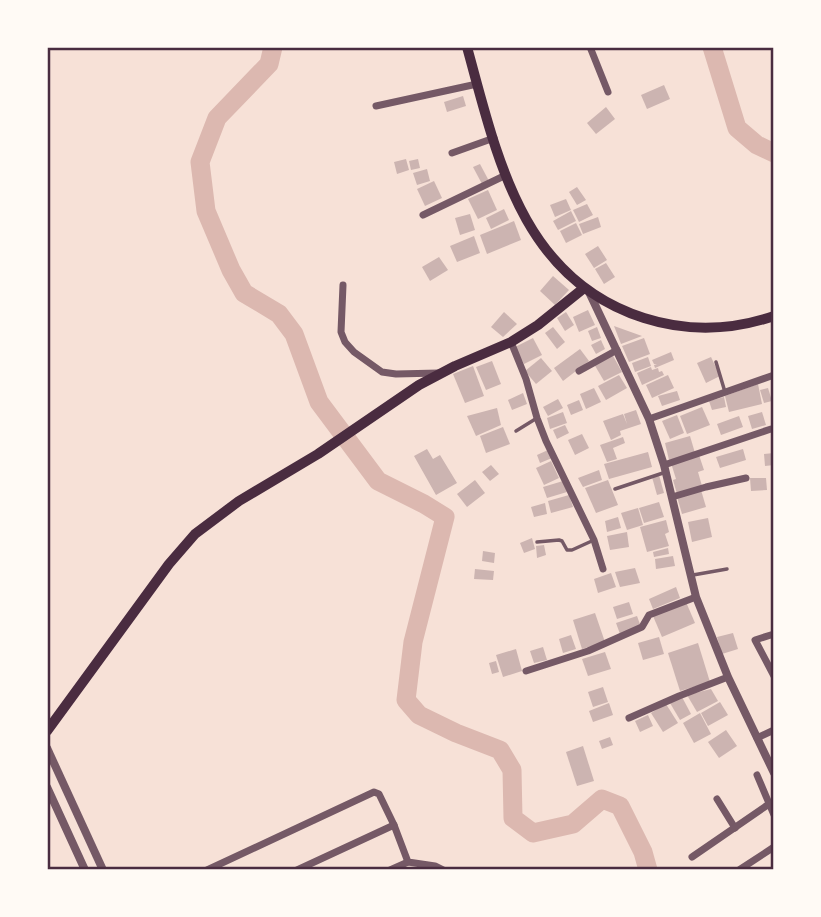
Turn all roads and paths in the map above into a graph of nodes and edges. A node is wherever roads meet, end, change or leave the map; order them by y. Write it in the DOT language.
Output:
graph roads {
  1 [pos="467,47"];
  2 [pos="590,47"];
  3 [pos="477,84"];
  4 [pos="608,92"];
  5 [pos="376,106"];
  6 [pos="494,138"];
  7 [pos="452,153"];
  8 [pos="506,175"];
  9 [pos="424,215"];
  10 [pos="343,285"];
  11 [pos="587,290"];
  12 [pos="774,316"];
  13 [pos="511,342"];
  14 [pos="617,350"];
  15 [pos="716,362"];
  16 [pos="579,371"];
  17 [pos="440,373"];
  18 [pos="774,375"];
  19 [pos="725,392"];
  20 [pos="537,418"];
  21 [pos="649,419"];
  22 [pos="771,429"];
  23 [pos="516,431"];
  24 [pos="665,468"];
  25 [pos="746,478"];
  26 [pos="615,489"];
  27 [pos="672,497"];
  28 [pos="594,540"];
  29 [pos="537,542"];
  30 [pos="603,569"];
  31 [pos="727,569"];
  32 [pos="691,575"];
  33 [pos="696,597"];
  34 [pos="774,634"];
  35 [pos="526,671"];
  36 [pos="774,676"];
  37 [pos="728,677"];
  38 [pos="629,718"];
  39 [pos="48,726"];
  40 [pos="774,730"];
  41 [pos="757,738"];
  42 [pos="47,748"];
  43 [pos="774,773"];
  44 [pos="757,775"];
  45 [pos="48,794"];
  46 [pos="717,799"];
  47 [pos="769,804"];
  48 [pos="774,815"];
  49 [pos="394,825"];
  50 [pos="735,828"];
  51 [pos="774,847"];
  52 [pos="692,857"];
  53 [pos="408,862"];
  54 [pos="85,870"];
  55 [pos="103,870"];
  56 [pos="207,870"];
  57 [pos="297,870"];
  58 [pos="390,870"];
  59 [pos="443,870"];
  60 [pos="739,870"];
  1 -- 3 [label="main road"];
  2 -- 4 [label="street"];
  3 -- 5 [label="street"];
  3 -- 6 [label="main road"];
  6 -- 7 [label="street"];
  6 -- 8 [label="main road"];
  8 -- 9 [label="street"];
  8 -- 11 [label="main road"];
  10 -- 17 [label="street"];
  11 -- 12 [label="main road"];
  11 -- 13 [label="main road"];
  11 -- 14 [label="street"];
  13 -- 17 [label="main road"];
  13 -- 20 [label="street"];
  14 -- 16 [label="street"];
  14 -- 21 [label="street"];
  15 -- 19 [label="lane"];
  17 -- 39 [label="main road"];
  18 -- 19 [label="street"];
  19 -- 21 [label="street"];
  20 -- 23 [label="lane"];
  20 -- 28 [label="street"];
  21 -- 24 [label="street"];
  22 -- 24 [label="street"];
  24 -- 26 [label="lane"];
  24 -- 27 [label="street"];
  25 -- 27 [label="street"];
  27 -- 32 [label="street"];
  28 -- 29 [label="lane"];
  28 -- 30 [label="street"];
  31 -- 32 [label="lane"];
  32 -- 33 [label="street"];
  33 -- 35 [label="street"];
  33 -- 37 [label="street"];
  34 -- 36 [label="street"];
  37 -- 38 [label="street"];
  37 -- 41 [label="street"];
  40 -- 41 [label="street"];
  41 -- 43 [label="street"];
  42 -- 55 [label="street"];
  44 -- 47 [label="street"];
  45 -- 54 [label="street"];
  46 -- 50 [label="street"];
  47 -- 48 [label="street"];
  47 -- 50 [label="street"];
  49 -- 53 [label="street"];
  49 -- 56 [label="street"];
  49 -- 57 [label="street"];
  50 -- 52 [label="street"];
  51 -- 60 [label="street"];
  53 -- 58 [label="street"];
  53 -- 59 [label="street"];
}
